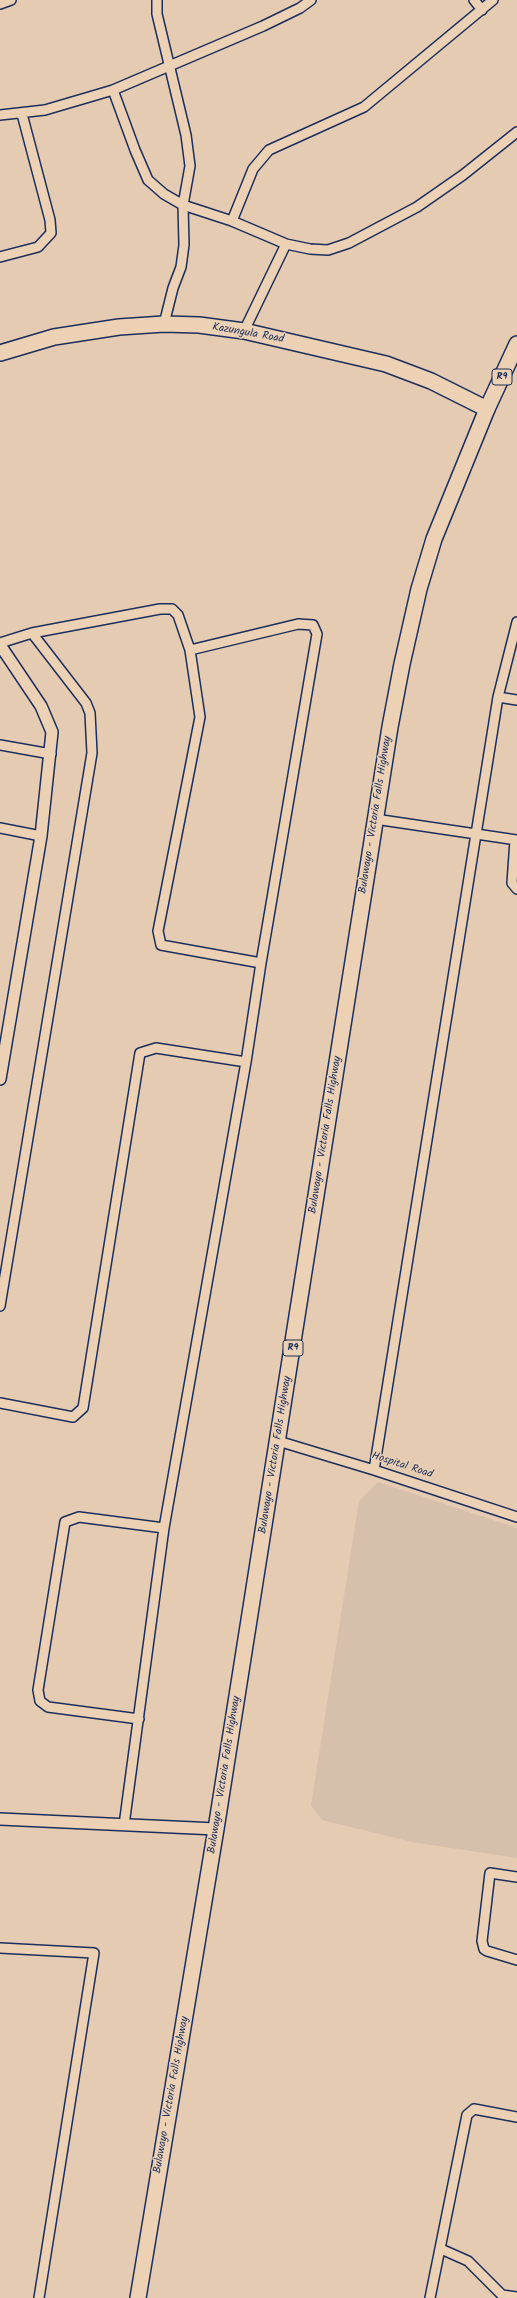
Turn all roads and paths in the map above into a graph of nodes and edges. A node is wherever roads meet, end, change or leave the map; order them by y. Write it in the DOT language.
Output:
graph roads {
  1 [pos="11,0"];
  2 [pos="157,0"];
  3 [pos="311,0"];
  4 [pos="474,0"];
  5 [pos="493,0"];
  6 [pos="0,4"];
  7 [pos="482,10"];
  8 [pos="169,66"];
  9 [pos="113,90"];
  10 [pos="22,114"];
  11 [pos="0,115"];
  12 [pos="517,132"];
  13 [pos="182,205"];
  14 [pos="232,221"];
  15 [pos="286,244"];
  16 [pos="0,257"];
  17 [pos="164,324"];
  18 [pos="244,331"];
  19 [pos="517,344"];
  20 [pos="0,353"];
  21 [pos="487,409"];
  22 [pos="517,622"];
  23 [pos="32,633"];
  24 [pos="0,644"];
  25 [pos="190,650"];
  26 [pos="498,697"];
  27 [pos="517,700"];
  28 [pos="0,745"];
  29 [pos="51,754"];
  30 [pos="375,819"];
  31 [pos="0,828"];
  32 [pos="476,834"];
  33 [pos="41,836"];
  34 [pos="516,840"];
  35 [pos="517,889"];
  36 [pos="261,963"];
  37 [pos="246,1062"];
  38 [pos="0,1079"];
  39 [pos="0,1306"];
  40 [pos="0,1403"];
  41 [pos="278,1441"];
  42 [pos="374,1470"];
  43 [pos="517,1517"];
  44 [pos="164,1528"];
  45 [pos="139,1720"];
  46 [pos="0,1819"];
  47 [pos="124,1825"];
  48 [pos="216,1829"];
  49 [pos="517,1877"];
  50 [pos="0,1948"];
  51 [pos="517,1960"];
  52 [pos="517,2117"];
  53 [pos="440,2249"];
  54 [pos="517,2297"];
  55 [pos="40,2298"];
  56 [pos="138,2298"];
  57 [pos="430,2298"];
  1 -- 6 [label="street"];
  2 -- 8 [label="street"];
  3 -- 8 [label="street"];
  4 -- 7 [label="street"];
  5 -- 7 [label="street"];
  7 -- 14 [label="street"];
  8 -- 9 [label="street"];
  8 -- 13 [label="street"];
  9 -- 10 [label="street"];
  9 -- 13 [label="street"];
  10 -- 11 [label="street"];
  10 -- 16 [label="street"];
  12 -- 15 [label="street"];
  13 -- 14 [label="street"];
  13 -- 17 [label="street"];
  14 -- 15 [label="street"];
  15 -- 18 [label="street"];
  17 -- 18 [label="main road, Kazungula Road"];
  17 -- 20 [label="main road, Kazungula Road"];
  18 -- 21 [label="main road, Kazungula Road"];
  19 -- 21 [label="main road, R9"];
  21 -- 30 [label="main road, Bulawayo - Victoria Falls Highway / R9"];
  22 -- 26 [label="street"];
  23 -- 24 [label="street"];
  23 -- 25 [label="street"];
  23 -- 39 [label="street"];
  24 -- 29 [label="street"];
  25 -- 36 [label="street"];
  25 -- 36 [label="street"];
  26 -- 27 [label="street"];
  26 -- 32 [label="street"];
  28 -- 29 [label="street"];
  29 -- 33 [label="street"];
  30 -- 32 [label="street"];
  30 -- 41 [label="main road, Bulawayo - Victoria Falls Highway / R9"];
  31 -- 33 [label="street"];
  32 -- 34 [label="street"];
  32 -- 42 [label="street"];
  33 -- 38 [label="street"];
  34 -- 35 [label="street"];
  36 -- 37 [label="street"];
  37 -- 40 [label="street"];
  37 -- 44 [label="street"];
  41 -- 42 [label="street, Hospital Road"];
  41 -- 48 [label="main road, Bulawayo - Victoria Falls Highway / R9"];
  42 -- 43 [label="street, Hospital Road"];
  44 -- 45 [label="street"];
  44 -- 45 [label="street"];
  45 -- 47 [label="street"];
  46 -- 47 [label="street"];
  47 -- 48 [label="street"];
  48 -- 56 [label="main road, Bulawayo - Victoria Falls Highway / R9"];
  49 -- 51 [label="street"];
  50 -- 55 [label="street"];
  52 -- 53 [label="street"];
  53 -- 54 [label="street"];
  53 -- 57 [label="street"];
}
